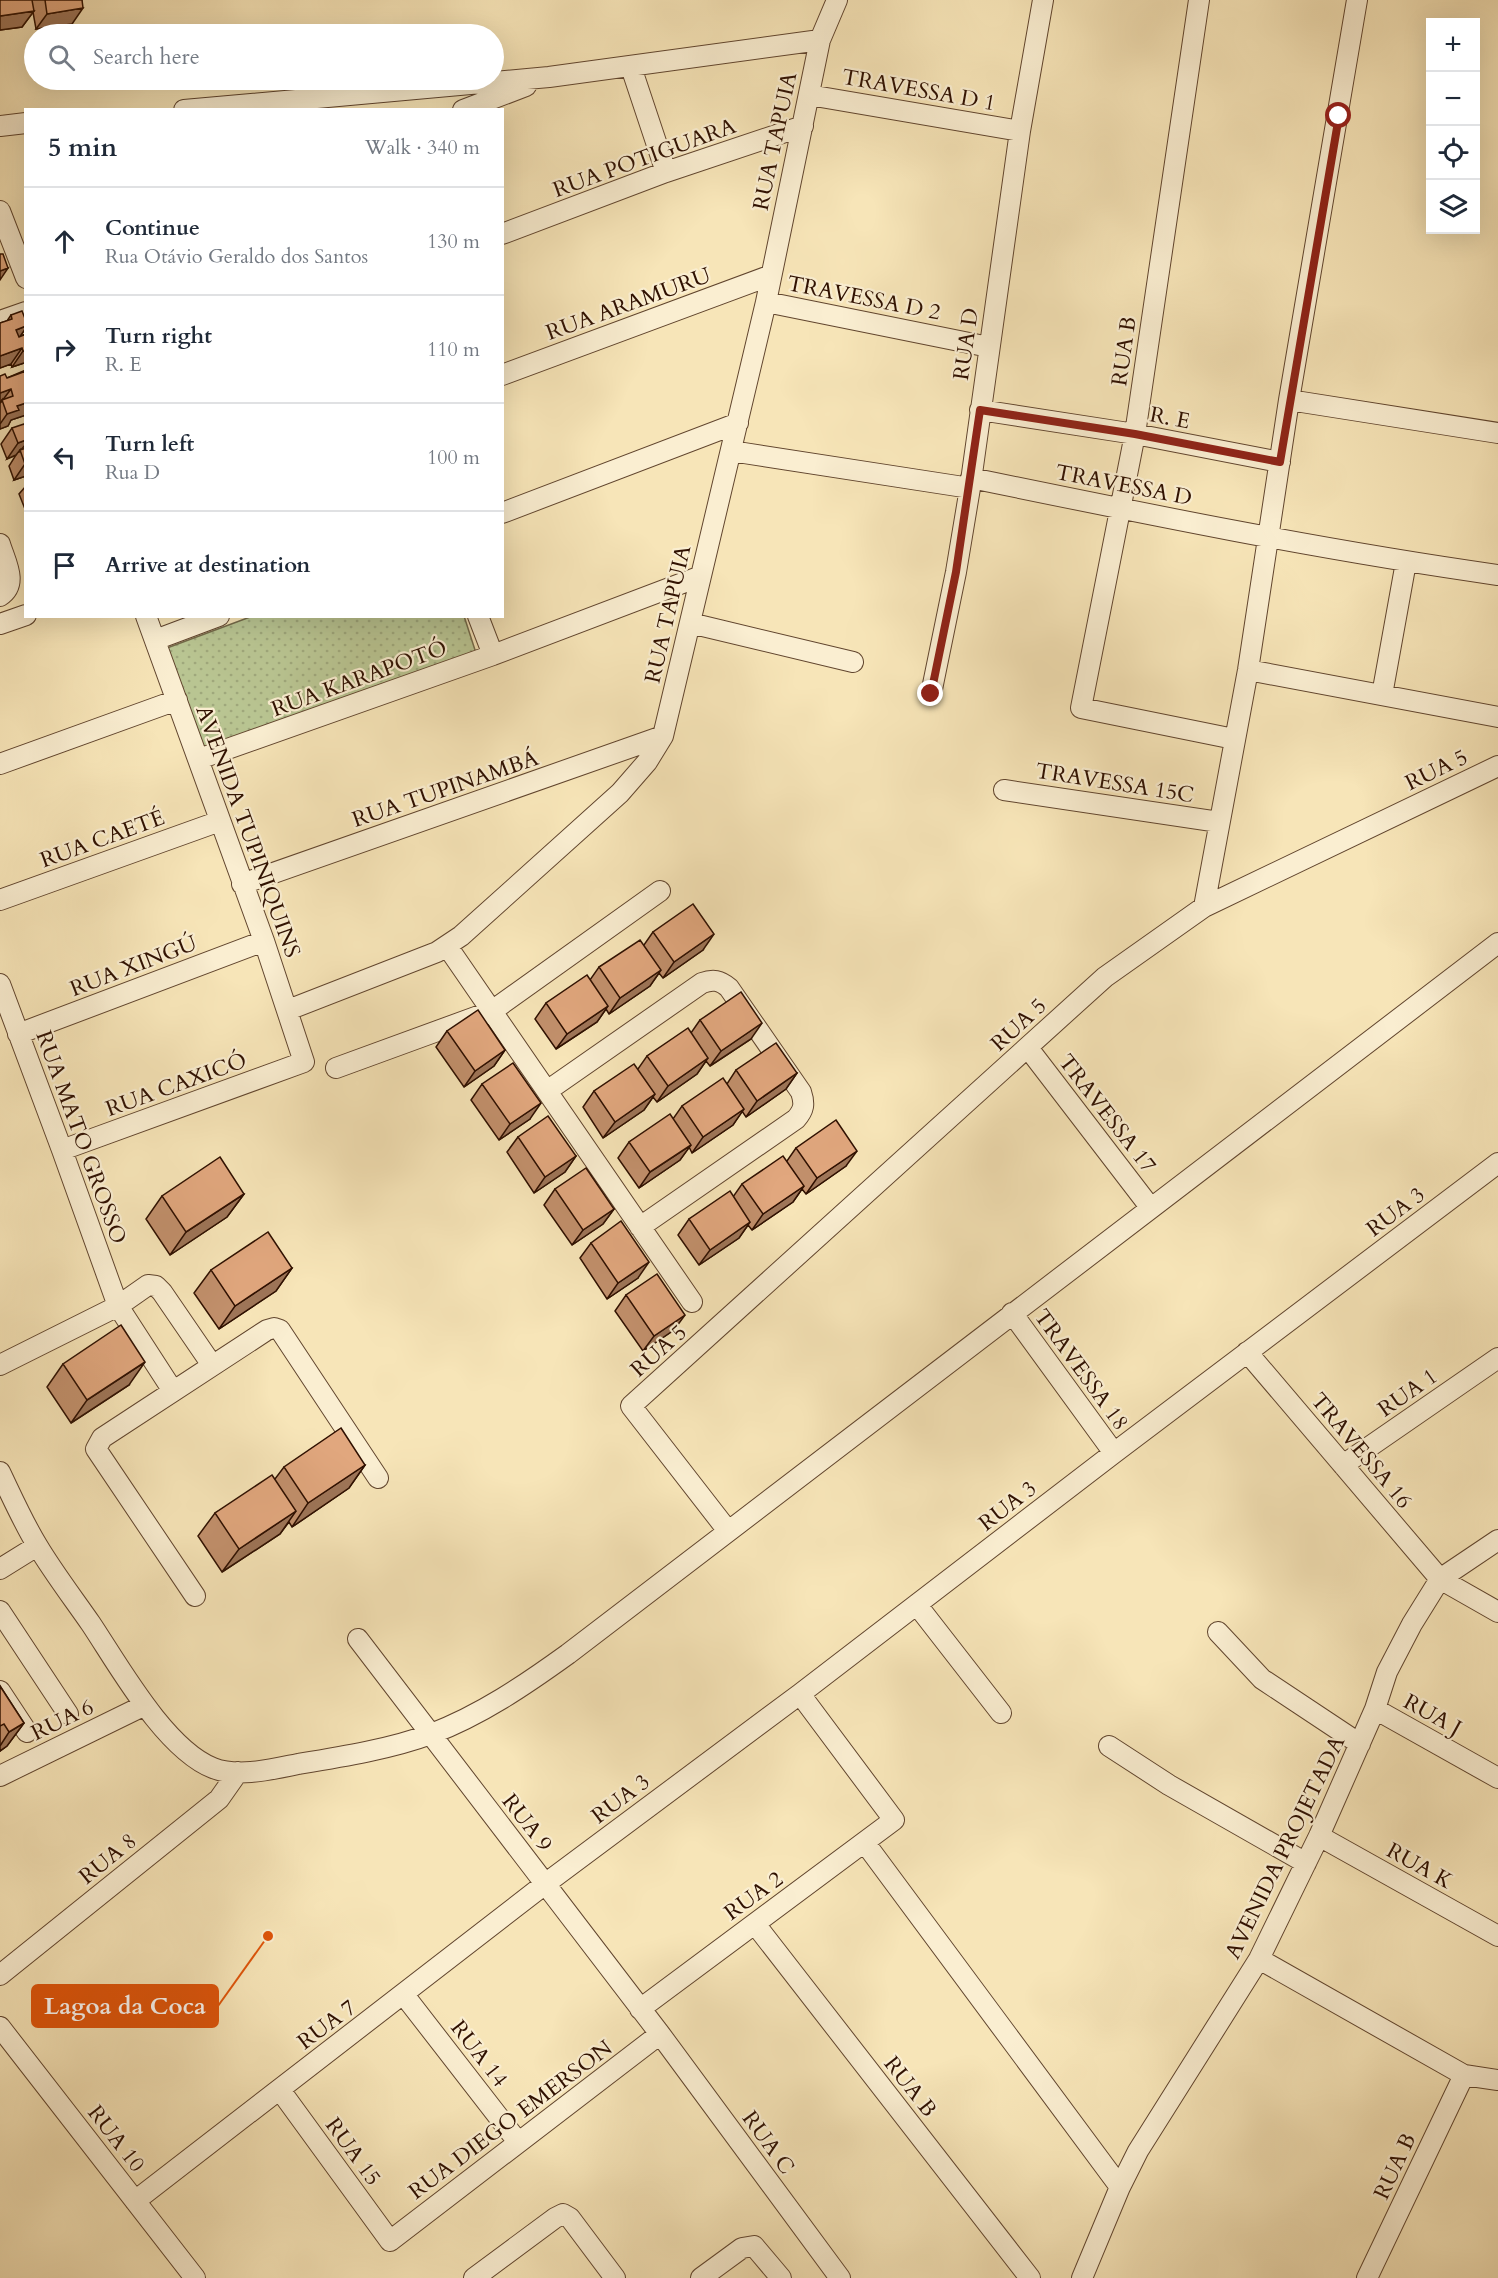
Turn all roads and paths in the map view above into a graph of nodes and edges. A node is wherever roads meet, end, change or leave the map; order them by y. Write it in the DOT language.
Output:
graph roads {
  1 [pos="837,0"];
  2 [pos="1043,0"];
  3 [pos="1199,0"];
  4 [pos="1357,0"];
  5 [pos="820,40"];
  6 [pos="631,67"];
  7 [pos="549,77"];
  8 [pos="504,81"];
  9 [pos="405,90"];
  10 [pos="809,95"];
  11 [pos="205,108"];
  12 [pos="468,108"];
  13 [pos="24,123"];
  14 [pos="0,126"];
  15 [pos="803,126"];
  16 [pos="1020,131"];
  17 [pos="666,172"];
  18 [pos="0,211"];
  19 [pos="504,233"];
  20 [pos="24,272"];
  21 [pos="769,276"];
  22 [pos="766,302"];
  23 [pos="24,313"];
  24 [pos="0,321"];
  25 [pos="989,347"];
  26 [pos="504,374"];
  27 [pos="1289,400"];
  28 [pos="980,410"];
  29 [pos="738,423"];
  30 [pos="1498,433"];
  31 [pos="1135,434"];
  32 [pos="731,451"];
  33 [pos="1280,462"];
  34 [pos="970,483"];
  35 [pos="1119,508"];
  36 [pos="504,512"];
  37 [pos="1268,537"];
  38 [pos="0,544"];
  39 [pos="1406,562"];
  40 [pos="1498,575"];
  41 [pos="701,576"];
  42 [pos="0,596"];
  43 [pos="24,616"];
  44 [pos="147,618"];
  45 [pos="214,618"];
  46 [pos="479,618"];
  47 [pos="690,623"];
  48 [pos="0,624"];
  49 [pos="155,640"];
  50 [pos="493,655"];
  51 [pos="853,662"];
  52 [pos="1248,670"];
  53 [pos="931,694"];
  54 [pos="1382,695"];
  55 [pos="177,700"];
  56 [pos="1498,717"];
  57 [pos="663,736"];
  58 [pos="1234,739"];
  59 [pos="199,759"];
  60 [pos="0,764"];
  61 [pos="1498,765"];
  62 [pos="1004,790"];
  63 [pos="220,821"];
  64 [pos="1219,822"];
  65 [pos="242,884"];
  66 [pos="660,891"];
  67 [pos="0,900"];
  68 [pos="1204,906"];
  69 [pos="264,941"];
  70 [pos="1498,943"];
  71 [pos="449,949"];
  72 [pos="0,984"];
  73 [pos="288,1010"];
  74 [pos="492,1011"];
  75 [pos="18,1034"];
  76 [pos="1028,1048"];
  77 [pos="304,1062"];
  78 [pos="336,1068"];
  79 [pos="547,1091"];
  80 [pos="62,1150"];
  81 [pos="1498,1163"];
  82 [pos="1150,1207"];
  83 [pos="640,1227"];
  84 [pos="692,1302"];
  85 [pos="118,1306"];
  86 [pos="1012,1313"];
  87 [pos="1247,1352"];
  88 [pos="1498,1358"];
  89 [pos="0,1365"];
  90 [pos="212,1365"];
  91 [pos="172,1391"];
  92 [pos="1114,1453"];
  93 [pos="1343,1466"];
  94 [pos="0,1472"];
  95 [pos="378,1478"];
  96 [pos="728,1531"];
  97 [pos="1498,1540"];
  98 [pos="37,1545"];
  99 [pos="0,1569"];
  100 [pos="1440,1579"];
  101 [pos="195,1596"];
  102 [pos="917,1605"];
  103 [pos="0,1611"];
  104 [pos="1498,1612"];
  105 [pos="1218,1632"];
  106 [pos="358,1639"];
  107 [pos="0,1691"];
  108 [pos="800,1694"];
  109 [pos="145,1704"];
  110 [pos="1376,1709"];
  111 [pos="1001,1713"];
  112 [pos="68,1714"];
  113 [pos="27,1732"];
  114 [pos="430,1734"];
  115 [pos="1360,1744"];
  116 [pos="1109,1746"];
  117 [pos="238,1772"];
  118 [pos="0,1776"];
  119 [pos="1498,1778"];
  120 [pos="1319,1836"];
  121 [pos="865,1843"];
  122 [pos="1306,1863"];
  123 [pos="545,1884"];
  124 [pos="755,1924"];
  125 [pos="1498,1936"];
  126 [pos="1259,1959"];
  127 [pos="0,1975"];
  128 [pos="404,1995"];
  129 [pos="640,2009"];
  130 [pos="0,2027"];
  131 [pos="660,2034"];
  132 [pos="1464,2075"];
  133 [pos="1498,2080"];
  134 [pos="280,2090"];
  135 [pos="518,2142"];
  136 [pos="1120,2187"];
  137 [pos="135,2201"];
  138 [pos="390,2241"];
  139 [pos="195,2278"];
  140 [pos="474,2278"];
  141 [pos="615,2278"];
  142 [pos="701,2278"];
  143 [pos="781,2278"];
  144 [pos="840,2278"];
  145 [pos="1030,2278"];
  146 [pos="1082,2278"];
  147 [pos="1367,2278"];
  1 -- 5 [label="street, RUA TAPUIA"];
  2 -- 16 [label="street, RUA D"];
  3 -- 31 [label="street, RUA B"];
  4 -- 27 [label="street"];
  5 -- 6 [label="street"];
  5 -- 10 [label="street, RUA TAPUIA"];
  6 -- 7 [label="street"];
  6 -- 17 [label="street"];
  7 -- 8 [label="street"];
  7 -- 12 [label="street"];
  9 -- 11 [label="street"];
  10 -- 15 [label="street, RUA TAPUIA"];
  10 -- 16 [label="street, TRAVESSA D 1"];
  13 -- 14 [label="street"];
  15 -- 17 [label="street, RUA POTIGUARA"];
  15 -- 21 [label="street, RUA TAPUIA"];
  16 -- 25 [label="street, RUA D"];
  17 -- 19 [label="street, RUA POTIGUARA"];
  18 -- 20 [label="street"];
  21 -- 22 [label="street, RUA TAPUIA"];
  21 -- 26 [label="street, RUA ARAMURU"];
  22 -- 25 [label="street, TRAVESSA D 2"];
  22 -- 29 [label="street, RUA TAPUIA"];
  23 -- 24 [label="street"];
  25 -- 28 [label="street, RUA D"];
  27 -- 30 [label="street"];
  27 -- 33 [label="street"];
  28 -- 31 [label="street, R. E"];
  28 -- 34 [label="street, RUA D"];
  29 -- 32 [label="street, RUA TAPUIA"];
  29 -- 36 [label="street"];
  31 -- 33 [label="street, R. E"];
  31 -- 35 [label="street, RUA B"];
  32 -- 34 [label="street, TRAVESSA D"];
  32 -- 41 [label="street, RUA TAPUIA"];
  33 -- 37 [label="street"];
  34 -- 35 [label="street, TRAVESSA D"];
  34 -- 53 [label="street, RUA D"];
  35 -- 37 [label="street, TRAVESSA D"];
  35 -- 58 [label="street, RUA B"];
  37 -- 39 [label="street, TRAVESSA D"];
  37 -- 52 [label="street"];
  38 -- 42 [label="street"];
  39 -- 40 [label="street, TRAVESSA D"];
  39 -- 54 [label="street"];
  41 -- 47 [label="street, RUA TAPUIA"];
  41 -- 50 [label="street, RUA KARAPOTÓ"];
  43 -- 48 [label="street"];
  44 -- 49 [label="street, AVENIDA TUPINIQUINS"];
  45 -- 49 [label="street"];
  46 -- 50 [label="street"];
  47 -- 51 [label="street"];
  47 -- 57 [label="street, RUA TAPUIA"];
  49 -- 55 [label="street, AVENIDA TUPINIQUINS"];
  50 -- 59 [label="street, RUA KARAPOTÓ"];
  52 -- 54 [label="street"];
  52 -- 58 [label="street"];
  54 -- 56 [label="street"];
  55 -- 59 [label="street, AVENIDA TUPINIQUINS"];
  55 -- 60 [label="street"];
  57 -- 65 [label="street, RUA TUPINAMBÁ"];
  57 -- 71 [label="street, RUA TAPUIA"];
  58 -- 64 [label="street"];
  59 -- 63 [label="street, AVENIDA TUPINIQUINS"];
  61 -- 68 [label="street, RUA 5"];
  62 -- 64 [label="street, TRAVESSA 15C"];
  63 -- 65 [label="street, AVENIDA TUPINIQUINS"];
  63 -- 67 [label="street, RUA CAETÉ"];
  64 -- 68 [label="street"];
  65 -- 69 [label="street, AVENIDA TUPINIQUINS"];
  66 -- 74 [label="street"];
  68 -- 76 [label="street, RUA 5"];
  69 -- 73 [label="street, AVENIDA TUPINIQUINS"];
  69 -- 75 [label="street, RUA XINGÚ"];
  70 -- 82 [label="street"];
  71 -- 73 [label="street, RUA TAPUIA"];
  71 -- 74 [label="street"];
  72 -- 75 [label="street, RUA MATO GROSSO"];
  73 -- 77 [label="street, AVENIDA TUPINIQUINS"];
  74 -- 78 [label="street"];
  74 -- 79 [label="street"];
  75 -- 80 [label="street, RUA MATO GROSSO"];
  76 -- 82 [label="street, TRAVESSA 17"];
  76 -- 96 [label="street, RUA 5"];
  77 -- 80 [label="street, RUA CAXICÓ"];
  79 -- 83 [label="street"];
  79 -- 83 [label="street"];
  80 -- 85 [label="street, RUA MATO GROSSO"];
  81 -- 87 [label="street, RUA 3"];
  82 -- 86 [label="street"];
  83 -- 84 [label="street"];
  85 -- 89 [label="street"];
  85 -- 90 [label="street"];
  85 -- 91 [label="street, RUA MATO GROSSO"];
  86 -- 92 [label="street, TRAVESSA 18"];
  86 -- 96 [label="street"];
  87 -- 92 [label="street, RUA 3"];
  87 -- 93 [label="street, TRAVESSA 16"];
  88 -- 93 [label="street, RUA 1"];
  90 -- 91 [label="street"];
  90 -- 95 [label="street"];
  91 -- 101 [label="street"];
  92 -- 102 [label="street, RUA 3"];
  93 -- 100 [label="street, TRAVESSA 16"];
  94 -- 98 [label="street"];
  96 -- 114 [label="street"];
  97 -- 100 [label="street, AVENIDA PROJETADA"];
  98 -- 99 [label="street"];
  98 -- 109 [label="street"];
  100 -- 104 [label="street, TRAVESSA 16"];
  100 -- 110 [label="street, AVENIDA PROJETADA"];
  102 -- 108 [label="street, RUA 3"];
  102 -- 111 [label="street"];
  103 -- 112 [label="street"];
  105 -- 115 [label="street"];
  106 -- 114 [label="street, RUA 9"];
  107 -- 113 [label="street"];
  108 -- 121 [label="street, RUA 2"];
  108 -- 123 [label="street, RUA 3"];
  109 -- 117 [label="street"];
  109 -- 118 [label="street, RUA 6"];
  110 -- 115 [label="street, AVENIDA PROJETADA"];
  110 -- 119 [label="street, RUA J"];
  114 -- 117 [label="street"];
  114 -- 123 [label="street, RUA 9"];
  115 -- 120 [label="street, AVENIDA PROJETADA"];
  116 -- 122 [label="street"];
  117 -- 127 [label="street, RUA 8"];
  120 -- 122 [label="street, AVENIDA PROJETADA"];
  120 -- 125 [label="street, RUA K"];
  121 -- 124 [label="street, RUA 2"];
  121 -- 136 [label="street"];
  122 -- 126 [label="street, AVENIDA PROJETADA"];
  123 -- 128 [label="street, RUA 7"];
  123 -- 129 [label="street, RUA 9"];
  124 -- 129 [label="street, RUA 2"];
  124 -- 145 [label="street, RUA B"];
  126 -- 132 [label="street"];
  126 -- 136 [label="street, AVENIDA PROJETADA"];
  128 -- 134 [label="street, RUA 7"];
  128 -- 135 [label="street, RUA 14"];
  129 -- 131 [label="street, RUA 9"];
  130 -- 137 [label="street, RUA 10"];
  131 -- 135 [label="street, RUA DIEGO EMERSON"];
  131 -- 144 [label="street, RUA C"];
  132 -- 133 [label="street"];
  132 -- 147 [label="street, RUA B"];
  134 -- 137 [label="street, RUA 7"];
  134 -- 138 [label="street, RUA 15"];
  135 -- 138 [label="street, RUA DIEGO EMERSON"];
  136 -- 146 [label="street, AVENIDA PROJETADA"];
  137 -- 139 [label="street, RUA 10"];
  140 -- 141 [label="street"];
  142 -- 143 [label="street"];
}
